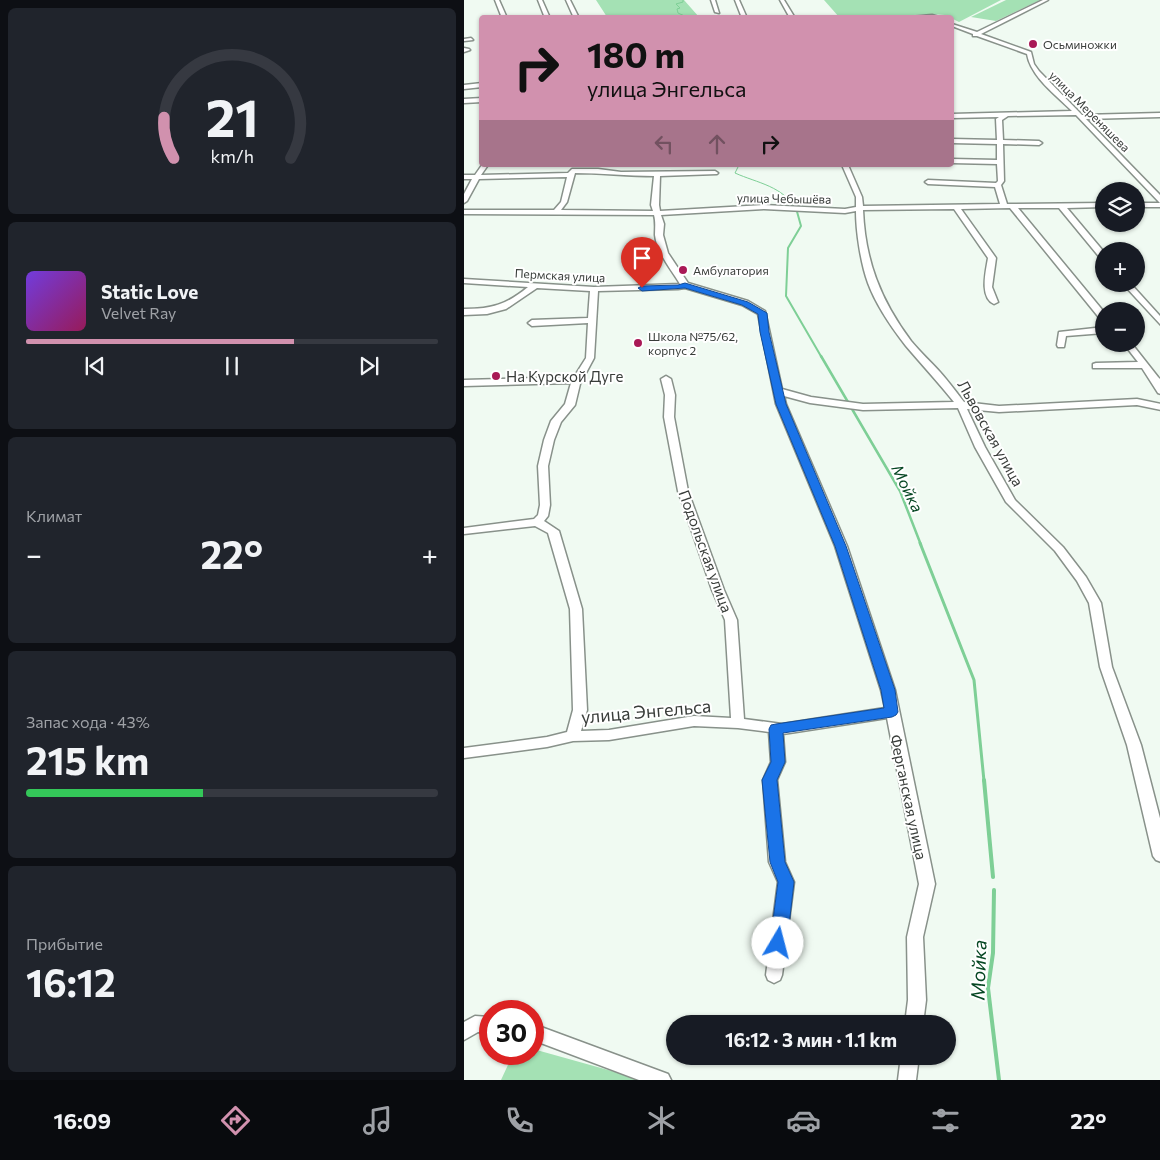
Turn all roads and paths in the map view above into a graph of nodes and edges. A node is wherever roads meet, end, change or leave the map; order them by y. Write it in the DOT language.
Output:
graph roads {
  1 [pos="497,0"];
  2 [pos="540,0"];
  3 [pos="568,0"];
  4 [pos="713,0"];
  5 [pos="736,0"];
  6 [pos="782,0"];
  7 [pos="1046,0"];
  8 [pos="717,12"];
  9 [pos="504,15"];
  10 [pos="547,15"];
  11 [pos="576,15"];
  12 [pos="744,15"];
  13 [pos="791,15"];
  14 [pos="954,26"];
  15 [pos="975,34"];
  16 [pos="471,39"];
  17 [pos="464,40"];
  18 [pos="479,85"];
  19 [pos="464,87"];
  20 [pos="479,100"];
  21 [pos="464,101"];
  22 [pos="1079,115"];
  23 [pos="1160,115"];
  24 [pos="954,116"];
  25 [pos="1005,116"];
  26 [pos="954,141"];
  27 [pos="999,142"];
  28 [pos="1039,143"];
  29 [pos="954,161"];
  30 [pos="1000,162"];
  31 [pos="484,167"];
  32 [pos="846,167"];
  33 [pos="572,170"];
  34 [pos="657,173"];
  35 [pos="716,173"];
  36 [pos="464,176"];
  37 [pos="477,176"];
  38 [pos="928,182"];
  39 [pos="998,185"];
  40 [pos="464,202"];
  41 [pos="1160,203"];
  42 [pos="1145,204"];
  43 [pos="1061,205"];
  44 [pos="1095,205"];
  45 [pos="1008,206"];
  46 [pos="956,207"];
  47 [pos="861,208"];
  48 [pos="464,212"];
  49 [pos="556,213"];
  50 [pos="657,213"];
  51 [pos="1095,246"];
  52 [pos="464,281"];
  53 [pos="536,285"];
  54 [pos="685,285"];
  55 [pos="594,289"];
  56 [pos="1134,292"];
  57 [pos="994,302"];
  58 [pos="1095,307"];
  59 [pos="464,312"];
  60 [pos="592,320"];
  61 [pos="532,323"];
  62 [pos="1160,323"];
  63 [pos="1095,331"];
  64 [pos="1061,345"];
  65 [pos="1134,352"];
  66 [pos="1142,364"];
  67 [pos="1096,366"];
  68 [pos="666,379"];
  69 [pos="578,380"];
  70 [pos="464,383"];
  71 [pos="1160,390"];
  72 [pos="778,391"];
  73 [pos="961,405"];
  74 [pos="1160,407"];
  75 [pos="537,522"];
  76 [pos="464,530"];
  77 [pos="892,712"];
  78 [pos="738,723"];
  79 [pos="776,729"];
  80 [pos="574,736"];
  81 [pos="464,753"];
  82 [pos="1160,856"];
  83 [pos="774,975"];
  84 [pos="915,1015"];
  85 [pos="479,1024"];
  86 [pos="464,1032"];
  87 [pos="544,1036"];
  88 [pos="909,1065"];
  89 [pos="662,1080"];
  90 [pos="907,1080"];
  1 -- 9 [label="street"];
  2 -- 10 [label="street"];
  3 -- 11 [label="street"];
  4 -- 8 [label="street"];
  5 -- 12 [label="street"];
  6 -- 13 [label="street"];
  7 -- 15 [label="street"];
  14 -- 15 [label="street"];
  15 -- 22 [label="street, улица Мереняшева"];
  16 -- 17 [label="street"];
  18 -- 19 [label="street"];
  20 -- 21 [label="street"];
  22 -- 23 [label="street"];
  22 -- 25 [label="street"];
  22 -- 41 [label="street, улица Мереняшева"];
  24 -- 25 [label="street"];
  25 -- 27 [label="street"];
  26 -- 27 [label="street"];
  27 -- 28 [label="street"];
  27 -- 30 [label="street"];
  29 -- 30 [label="street"];
  30 -- 39 [label="street"];
  31 -- 37 [label="street"];
  32 -- 47 [label="street, Львовская улица"];
  33 -- 34 [label="street"];
  33 -- 37 [label="street"];
  33 -- 49 [label="street"];
  34 -- 35 [label="street"];
  34 -- 50 [label="street"];
  36 -- 37 [label="street"];
  37 -- 40 [label="street"];
  38 -- 39 [label="street"];
  39 -- 45 [label="street"];
  41 -- 42 [label="street"];
  43 -- 44 [label="street, улица Чебышёва"];
  43 -- 45 [label="street, улица Чебышёва"];
  43 -- 51 [label="street"];
  45 -- 46 [label="street, улица Чебышёва"];
  45 -- 58 [label="street"];
  46 -- 47 [label="street, улица Чебышёва"];
  46 -- 57 [label="street"];
  47 -- 50 [label="street, улица Чебышёва"];
  47 -- 73 [label="street, Львовская улица"];
  48 -- 49 [label="street, улица Чебышёва"];
  49 -- 50 [label="street, улица Чебышёва"];
  50 -- 54 [label="street"];
  52 -- 53 [label="street, Пермская улица"];
  53 -- 55 [label="street, Пермская улица"];
  53 -- 59 [label="street"];
  54 -- 55 [label="street, Пермская улица"];
  54 -- 72 [label="street, Ферганская улица"];
  55 -- 60 [label="street"];
  56 -- 62 [label="street"];
  60 -- 61 [label="street"];
  60 -- 69 [label="street"];
  63 -- 64 [label="street"];
  65 -- 66 [label="street"];
  66 -- 67 [label="street"];
  66 -- 71 [label="street"];
  68 -- 78 [label="street, Подольская улица"];
  69 -- 70 [label="street"];
  69 -- 75 [label="street"];
  72 -- 73 [label="street"];
  72 -- 77 [label="street, Ферганская улица"];
  73 -- 74 [label="street"];
  73 -- 82 [label="street, Львовская улица"];
  75 -- 76 [label="street"];
  75 -- 80 [label="street"];
  77 -- 79 [label="street, улица Энгельса"];
  77 -- 84 [label="street, Ферганская улица"];
  78 -- 79 [label="street, улица Энгельса"];
  78 -- 80 [label="street, улица Энгельса"];
  79 -- 83 [label="street"];
  80 -- 81 [label="street, улица Энгельса"];
  85 -- 86 [label="street"];
  87 -- 89 [label="street"];
  88 -- 90 [label="street"];
}
